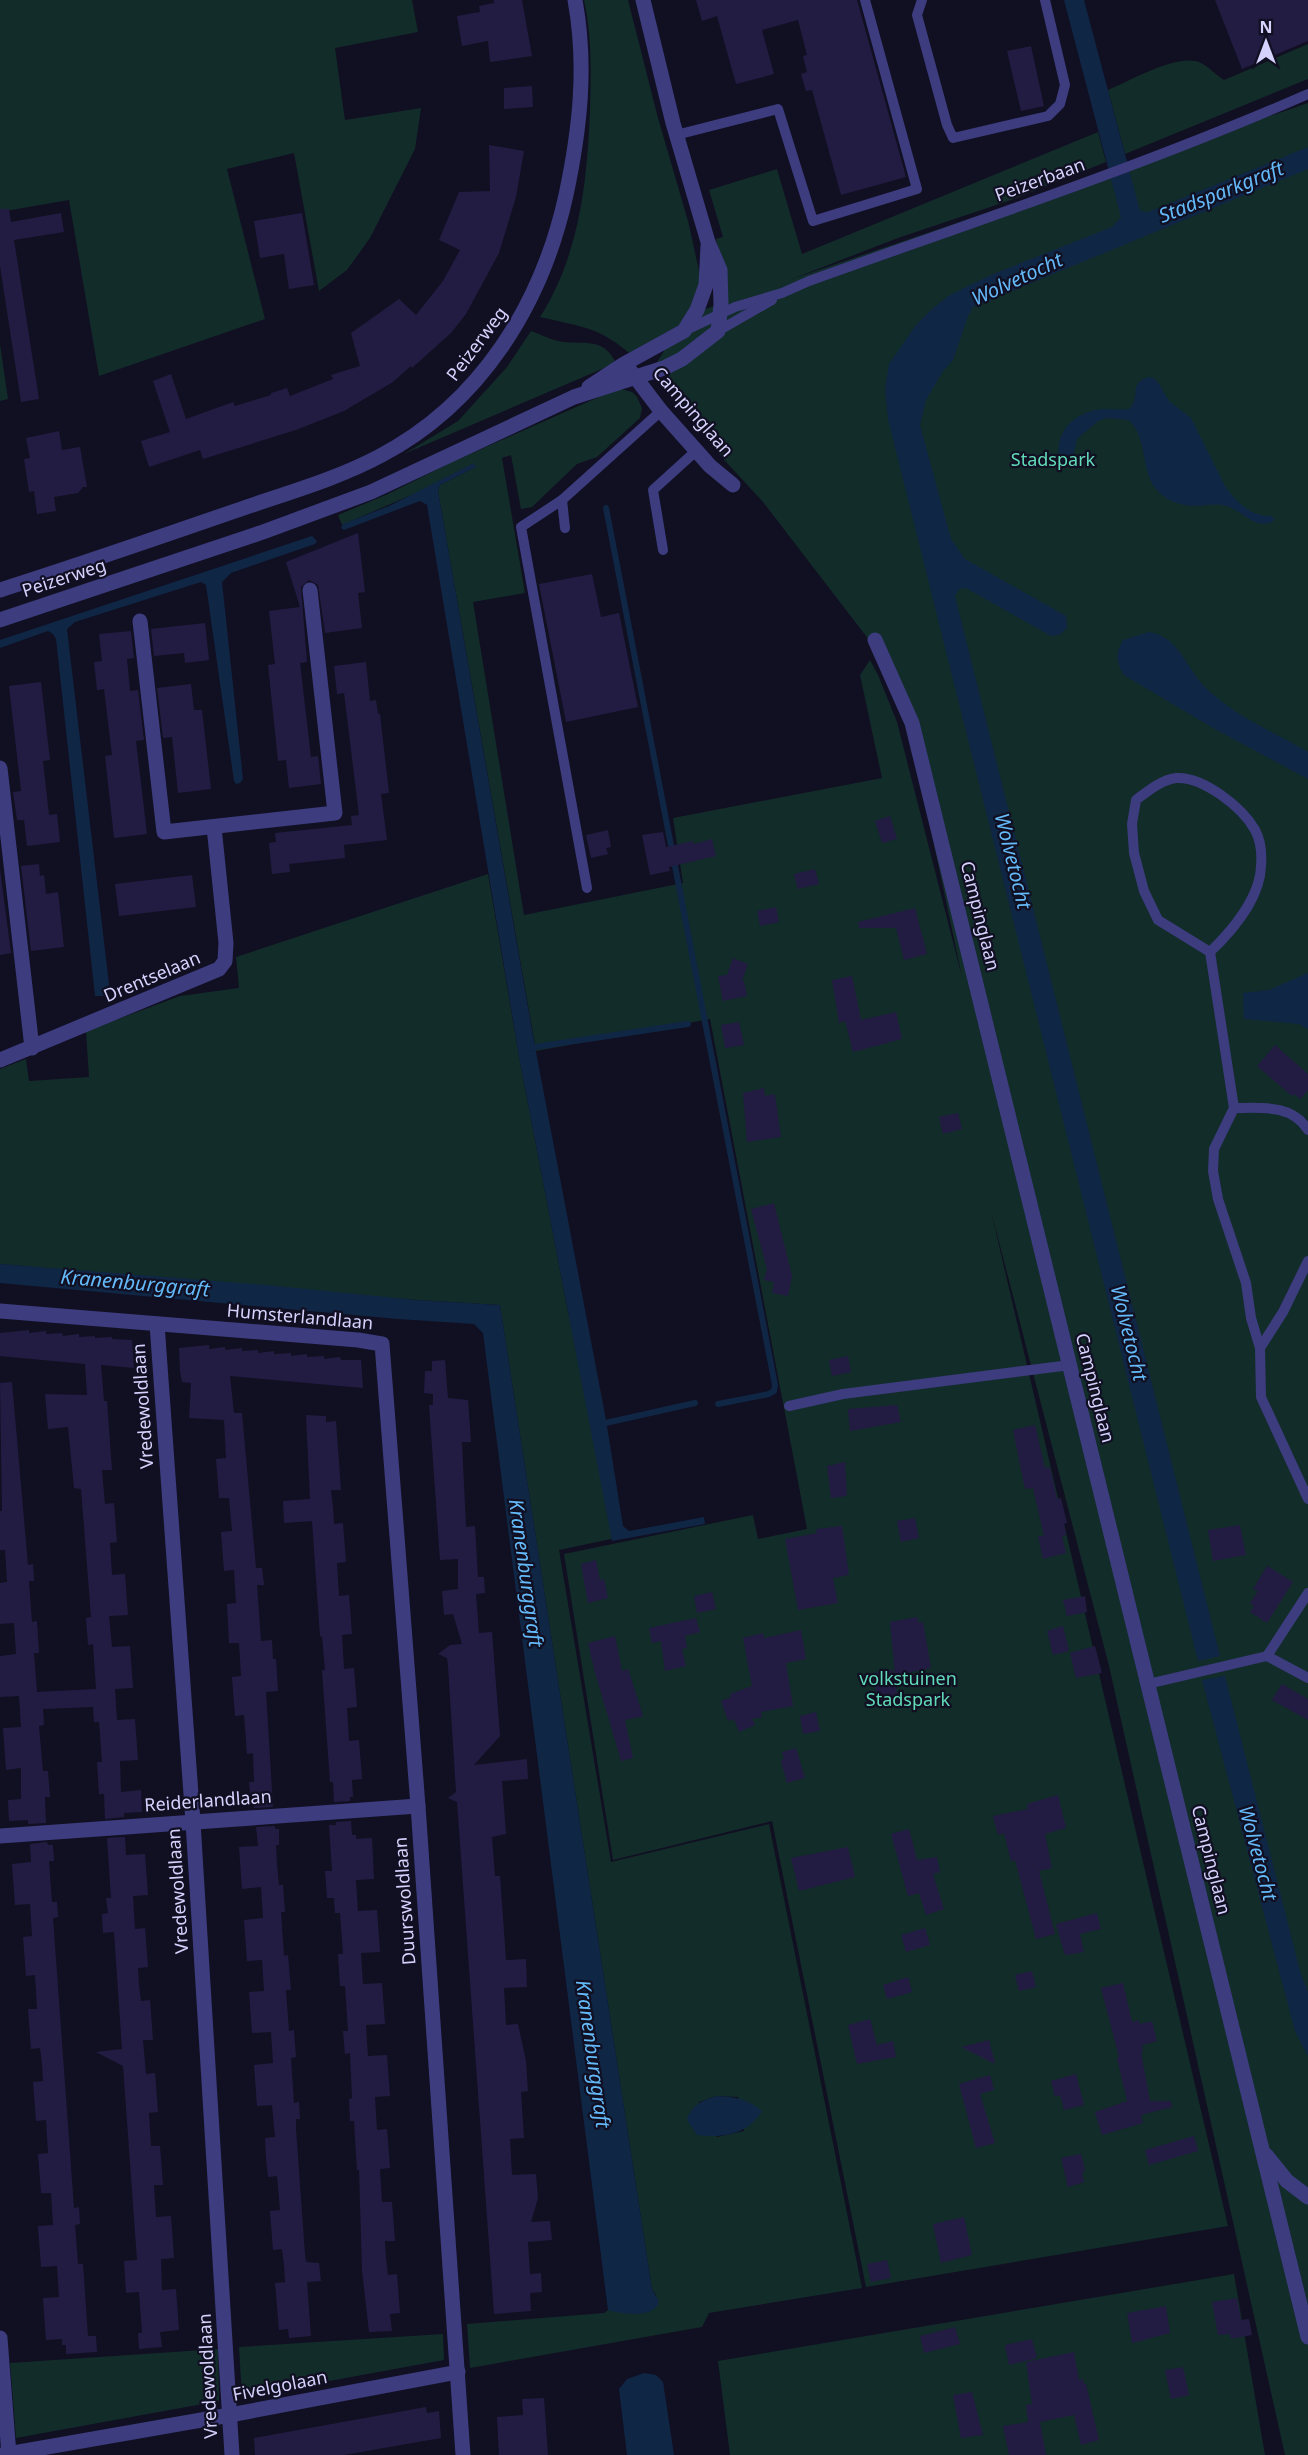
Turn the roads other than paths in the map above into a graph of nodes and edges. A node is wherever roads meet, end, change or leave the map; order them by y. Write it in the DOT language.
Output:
graph roads {
  1 [pos="574,0"];
  2 [pos="644,0"];
  3 [pos="865,0"];
  4 [pos="922,0"];
  5 [pos="1045,0"];
  6 [pos="1308,94"];
  7 [pos="676,135"];
  8 [pos="708,242"];
  9 [pos="782,293"];
  10 [pos="720,315"];
  11 [pos="684,331"];
  12 [pos="718,331"];
  13 [pos="624,364"];
  14 [pos="637,378"];
  15 [pos="574,397"];
  16 [pos="661,411"];
  17 [pos="696,451"];
  18 [pos="733,485"];
  19 [pos="561,500"];
  20 [pos="565,528"];
  21 [pos="663,550"];
  22 [pos="0,590"];
  23 [pos="310,590"];
  24 [pos="0,620"];
  25 [pos="140,621"];
  26 [pos="875,640"];
  27 [pos="0,768"];
  28 [pos="214,827"];
  29 [pos="587,888"];
  30 [pos="1210,952"];
  31 [pos="32,1048"];
  32 [pos="0,1060"];
  33 [pos="1234,1108"];
  34 [pos="1308,1130"];
  35 [pos="1308,1261"];
  36 [pos="0,1311"];
  37 [pos="157,1324"];
  38 [pos="382,1344"];
  39 [pos="1260,1348"];
  40 [pos="1070,1365"];
  41 [pos="789,1406"];
  42 [pos="1308,1499"];
  43 [pos="1308,1593"];
  44 [pos="1267,1656"];
  45 [pos="1308,1678"];
  46 [pos="1148,1684"];
  47 [pos="418,1806"];
  48 [pos="193,1822"];
  49 [pos="0,1836"];
  50 [pos="1263,2151"];
  51 [pos="1308,2197"];
  52 [pos="1308,2337"];
  53 [pos="0,2338"];
  54 [pos="458,2372"];
  55 [pos="230,2415"];
  56 [pos="7,2455"];
  57 [pos="232,2455"];
  58 [pos="463,2455"];
  1 -- 22 [label="street, Peizerweg"];
  2 -- 7 [label="street"];
  3 -- 7 [label="lane"];
  4 -- 5 [label="lane"];
  6 -- 9 [label="lane, Peizerbaan"];
  7 -- 8 [label="street"];
  8 -- 10 [label="street"];
  8 -- 11 [label="street"];
  9 -- 10 [label="lane, Peizerbaan"];
  9 -- 12 [label="lane, Peizerbaan"];
  10 -- 11 [label="lane, Peizerweg"];
  10 -- 12 [label="street"];
  11 -- 13 [label="street, Peizerweg"];
  12 -- 14 [label="street, Peizerweg"];
  13 -- 14 [label="street, Campinglaan"];
  13 -- 15 [label="street, Peizerweg"];
  14 -- 15 [label="street, Peizerweg"];
  14 -- 16 [label="street, Campinglaan"];
  15 -- 24 [label="street, Peizerweg"];
  16 -- 17 [label="street, Campinglaan"];
  16 -- 19 [label="lane"];
  17 -- 18 [label="street, Campinglaan"];
  17 -- 21 [label="lane"];
  19 -- 20 [label="lane"];
  19 -- 29 [label="lane"];
  23 -- 28 [label="street"];
  25 -- 28 [label="street"];
  26 -- 40 [label="street, Campinglaan"];
  27 -- 31 [label="street"];
  28 -- 31 [label="street, Drentselaan"];
  30 -- 30 [label="lane"];
  30 -- 33 [label="lane"];
  31 -- 32 [label="street, Drentselaan"];
  33 -- 34 [label="lane"];
  33 -- 39 [label="lane"];
  35 -- 39 [label="lane"];
  36 -- 37 [label="street, Humsterlandlaan"];
  37 -- 38 [label="street, Humsterlandlaan"];
  37 -- 48 [label="street, Vredewoldlaan"];
  38 -- 47 [label="street, Duurswoldlaan"];
  39 -- 42 [label="lane"];
  40 -- 41 [label="lane"];
  40 -- 46 [label="street, Campinglaan"];
  43 -- 44 [label="lane"];
  44 -- 45 [label="lane"];
  44 -- 46 [label="lane"];
  46 -- 50 [label="street, Campinglaan"];
  47 -- 48 [label="street, Reiderlandlaan"];
  47 -- 54 [label="street, Duurswoldlaan"];
  48 -- 49 [label="street, Reiderlandlaan"];
  48 -- 55 [label="street, Vredewoldlaan"];
  50 -- 51 [label="street, Campinglaan"];
  50 -- 52 [label="street, Campinglaan"];
  53 -- 56 [label="street"];
  54 -- 55 [label="street, Fivelgolaan"];
  54 -- 58 [label="street, Duurswoldlaan"];
  55 -- 56 [label="street, Fivelgolaan"];
  55 -- 57 [label="street, Vredewoldlaan"];
}
